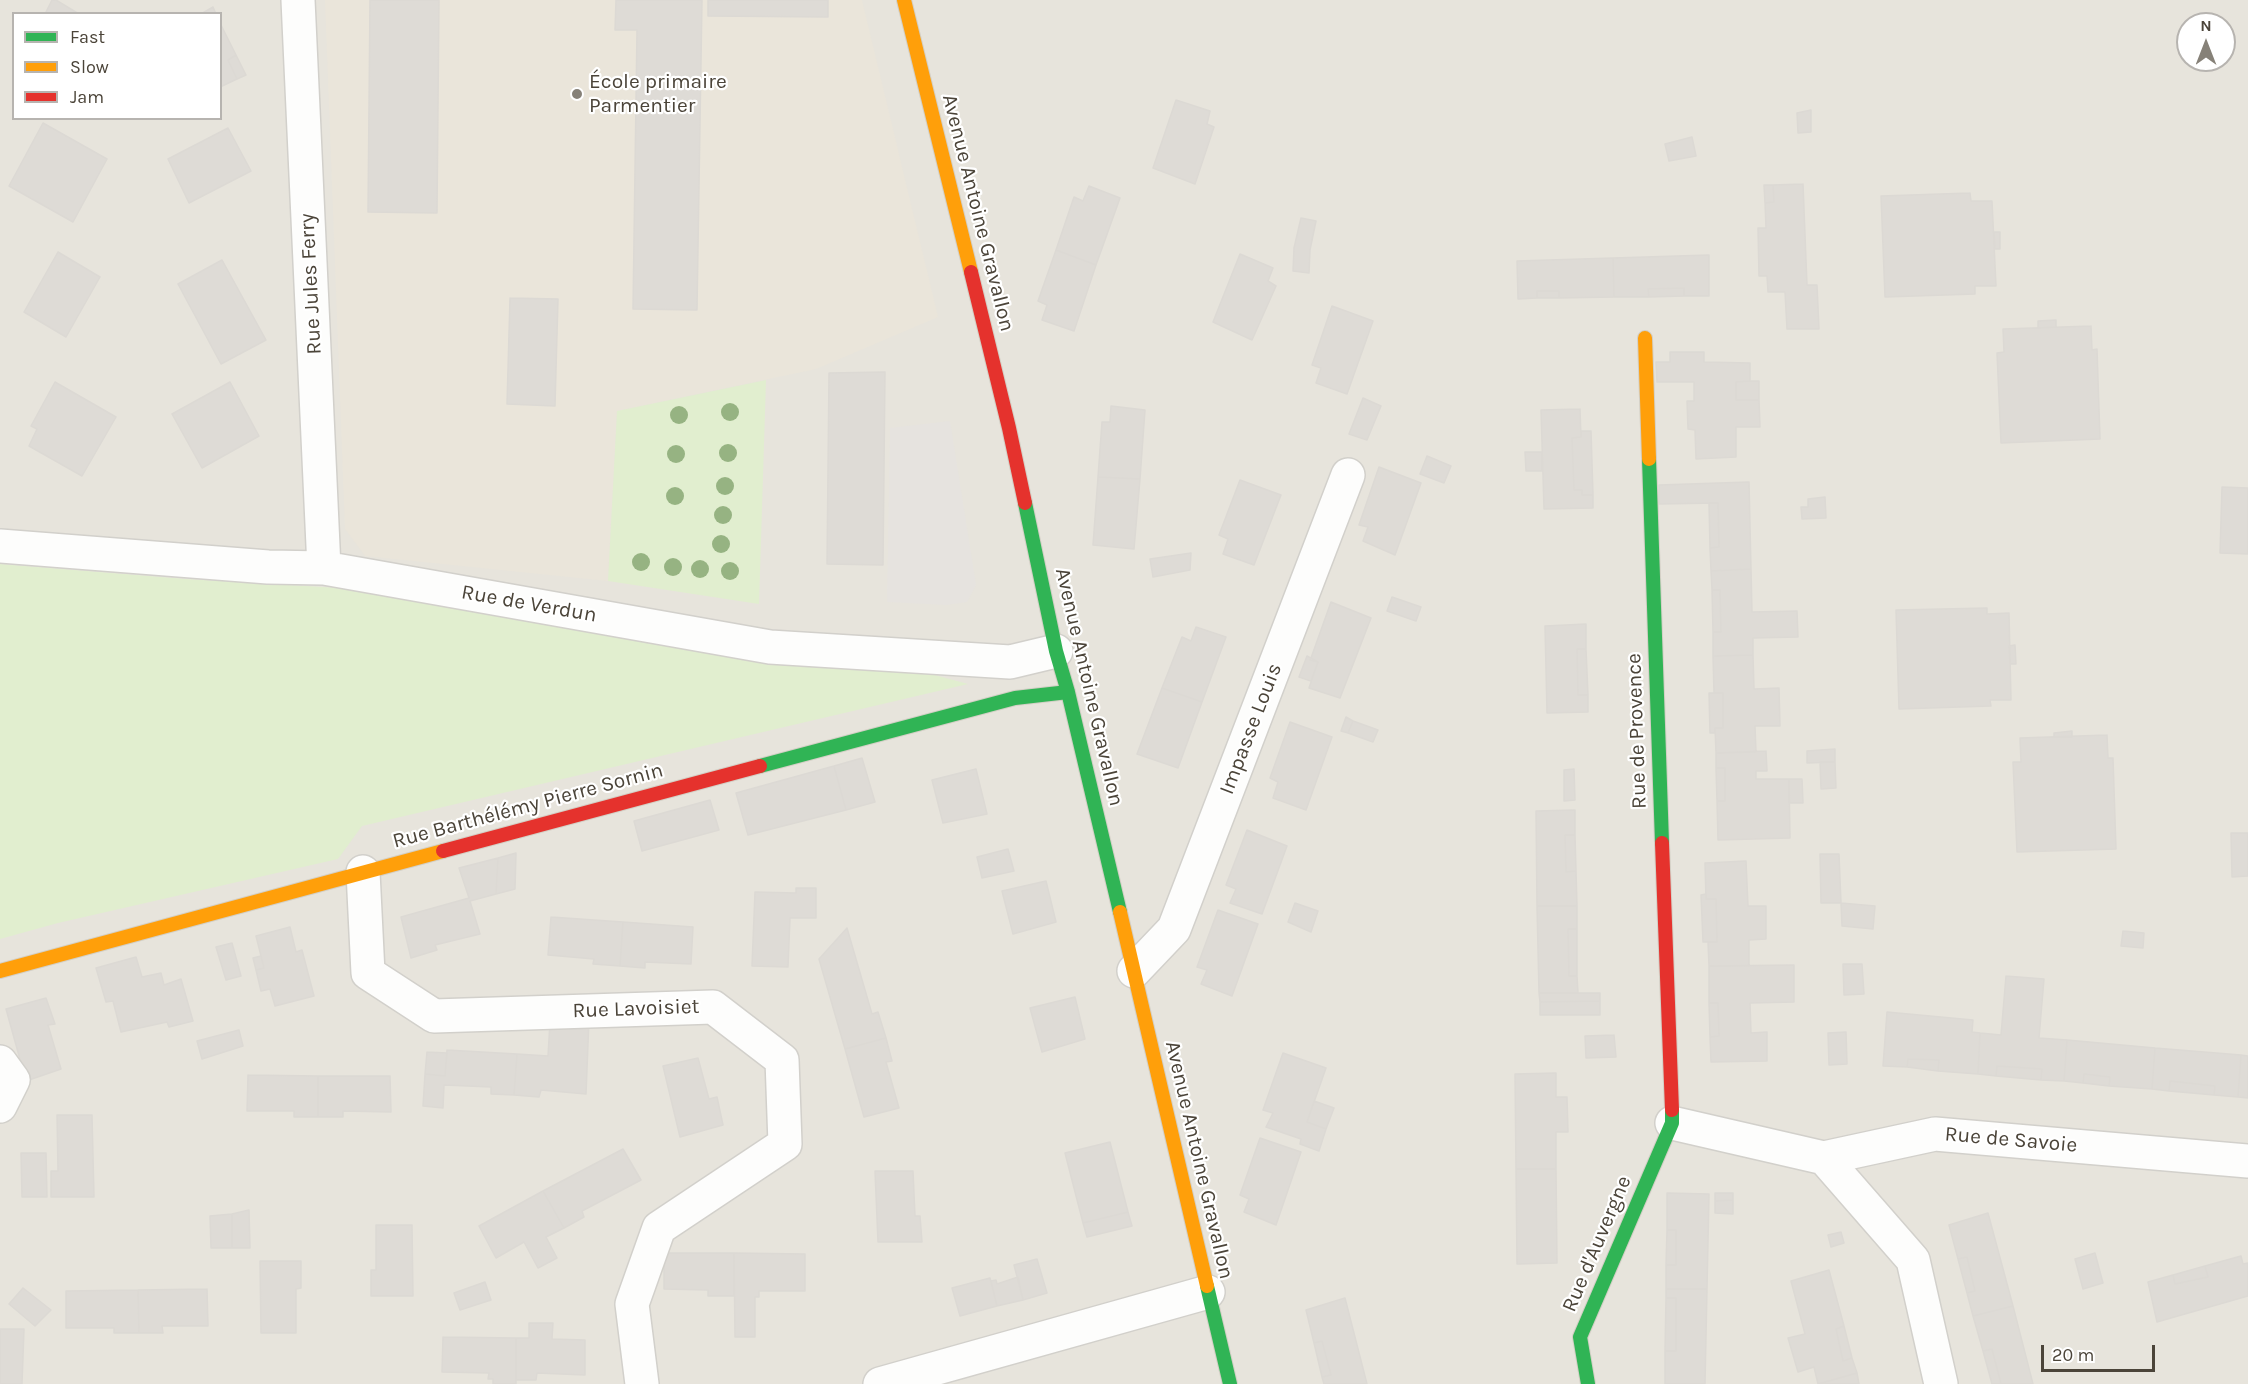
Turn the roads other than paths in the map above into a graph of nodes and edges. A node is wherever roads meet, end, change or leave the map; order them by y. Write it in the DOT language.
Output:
graph roads {
  1 [pos="298,0"];
  2 [pos="904,0"];
  3 [pos="1645,338"];
  4 [pos="1348,475"];
  5 [pos="0,546"];
  6 [pos="324,568"];
  7 [pos="1056,651"];
  8 [pos="1068,692"];
  9 [pos="363,872"];
  10 [pos="0,971"];
  11 [pos="1134,971"];
  12 [pos="0,1062"];
  13 [pos="0,1107"];
  14 [pos="1671,1123"];
  15 [pos="1824,1158"];
  16 [pos="2248,1161"];
  17 [pos="1208,1292"];
  18 [pos="642,1384"];
  19 [pos="880,1384"];
  20 [pos="1230,1384"];
  21 [pos="1588,1384"];
  22 [pos="1941,1384"];
  1 -- 6 [label="street, Rue Jules Ferry"];
  2 -- 7 [label="street, Avenue Antoine Gravallon"];
  3 -- 14 [label="street, Rue de Provence"];
  4 -- 11 [label="street, Impasse Louis"];
  5 -- 6 [label="street, Rue de Verdun"];
  6 -- 7 [label="street, Rue de Verdun"];
  7 -- 8 [label="street, Avenue Antoine Gravallon"];
  8 -- 9 [label="street, Rue Barthélémy Pierre Sornin"];
  8 -- 11 [label="street, Avenue Antoine Gravallon"];
  9 -- 10 [label="street, Rue Barthélémy Pierre Sornin"];
  9 -- 18 [label="street, Rue Lavoisiet"];
  11 -- 17 [label="street, Avenue Antoine Gravallon"];
  12 -- 13 [label="street"];
  14 -- 15 [label="street, Rue de Savoie"];
  14 -- 21 [label="street, Rue d'Auvergne"];
  15 -- 16 [label="street, Rue de Savoie"];
  15 -- 22 [label="street"];
  17 -- 19 [label="street"];
  17 -- 20 [label="street, Avenue Antoine Gravallon"];
}
